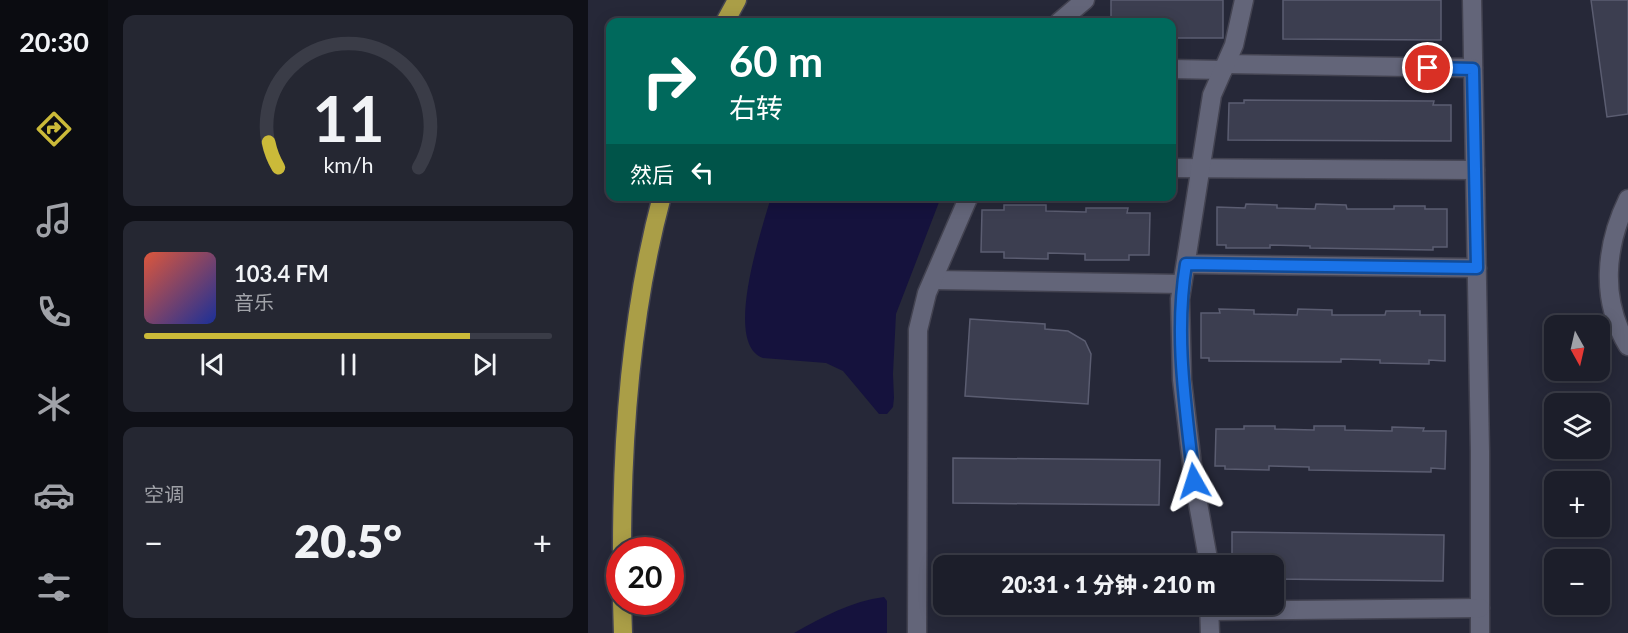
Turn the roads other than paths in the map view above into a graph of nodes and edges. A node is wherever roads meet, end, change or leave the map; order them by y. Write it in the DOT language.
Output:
graph roads {
  1 [pos="737,0"];
  2 [pos="1085,0"];
  3 [pos="1244,0"];
  4 [pos="1472,0"];
  5 [pos="727,18"];
  6 [pos="1064,18"];
  7 [pos="1224,67"];
  8 [pos="1176,69"];
  9 [pos="1473,69"];
  10 [pos="1176,168"];
  11 [pos="1201,168"];
  12 [pos="1475,170"];
  13 [pos="1628,199"];
  14 [pos="661,201"];
  15 [pos="967,201"];
  16 [pos="1186,264"];
  17 [pos="1477,268"];
  18 [pos="934,280"];
  19 [pos="1182,284"];
  20 [pos="1628,346"];
  21 [pos="622,537"];
  22 [pos="1207,555"];
  23 [pos="1284,608"];
  24 [pos="1480,608"];
  25 [pos="622,615"];
  26 [pos="1209,615"];
  27 [pos="623,633"];
  28 [pos="917,633"];
  29 [pos="1210,633"];
  30 [pos="1480,633"];
  1 -- 5 [label="highway"];
  2 -- 6 [label="street"];
  3 -- 7 [label="street"];
  4 -- 9 [label="street"];
  7 -- 8 [label="street"];
  7 -- 9 [label="street"];
  7 -- 11 [label="street"];
  9 -- 12 [label="street"];
  10 -- 11 [label="street"];
  11 -- 12 [label="street"];
  11 -- 16 [label="street"];
  12 -- 17 [label="street"];
  13 -- 20 [label="street"];
  14 -- 21 [label="highway"];
  15 -- 18 [label="street"];
  16 -- 17 [label="street"];
  16 -- 19 [label="street"];
  17 -- 24 [label="street"];
  18 -- 19 [label="street"];
  18 -- 28 [label="street"];
  19 -- 22 [label="street"];
  23 -- 24 [label="street"];
  24 -- 30 [label="street"];
  25 -- 27 [label="highway"];
  26 -- 29 [label="street"];
}
